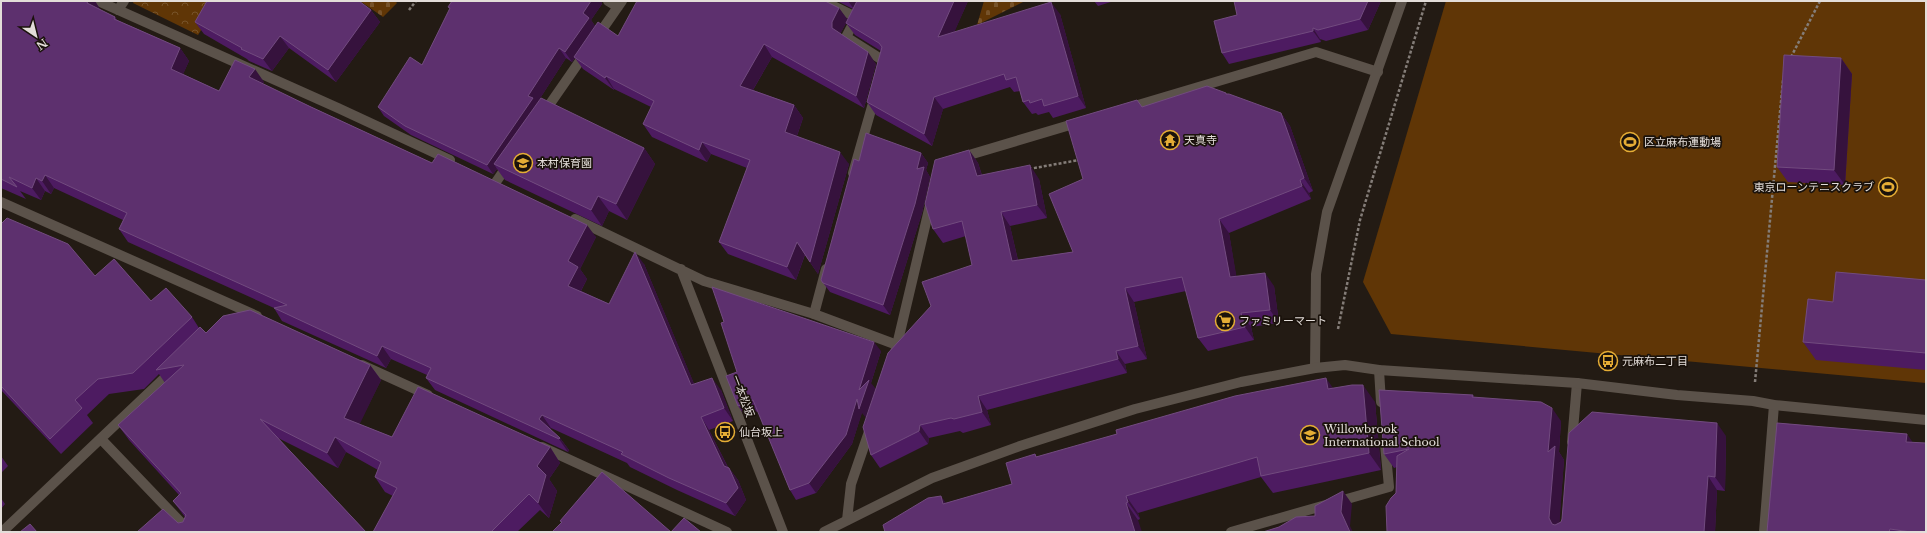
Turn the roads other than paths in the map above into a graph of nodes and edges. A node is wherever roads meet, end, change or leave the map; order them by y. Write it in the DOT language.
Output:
graph roads {
  1 [pos="98,1"];
  2 [pos="124,1"];
  3 [pos="608,1"];
  4 [pos="823,1"];
  5 [pos="865,1"];
  6 [pos="1402,1"];
  7 [pos="620,4"];
  8 [pos="118,10"];
  9 [pos="856,17"];
  10 [pos="1378,72"];
  11 [pos="1117,111"];
  12 [pos="1086,120"];
  13 [pos="536,125"];
  14 [pos="514,156"];
  15 [pos="947,162"];
  16 [pos="460,165"];
  17 [pos="496,182"];
  18 [pos="850,184"];
  19 [pos="933,194"];
  20 [pos="2,205"];
  21 [pos="568,216"];
  22 [pos="829,260"];
  23 [pos="681,269"];
  24 [pos="233,305"];
  25 [pos="814,314"];
  26 [pos="226,316"];
  27 [pos="269,322"];
  28 [pos="897,345"];
  29 [pos="356,362"];
  30 [pos="180,363"];
  31 [pos="890,367"];
  32 [pos="1315,368"];
  33 [pos="1379,370"];
  34 [pos="1577,383"];
  35 [pos="436,399"];
  36 [pos="1774,405"];
  37 [pos="1382,416"];
  38 [pos="873,418"];
  39 [pos="1926,420"];
  40 [pos="1384,431"];
  41 [pos="102,439"];
  42 [pos="530,442"];
  43 [pos="1571,454"];
  44 [pos="847,520"];
  45 [pos="2,532"];
  46 [pos="190,532"];
  47 [pos="727,532"];
  48 [pos="783,532"];
  49 [pos="824,532"];
  50 [pos="1231,532"];
  51 [pos="1764,532"];
  1 -- 8 [label="street"];
  2 -- 8 [label="street"];
  3 -- 7 [label="street"];
  4 -- 9 [label="street"];
  5 -- 9 [label="street"];
  6 -- 10 [label="street"];
  7 -- 13 [label="street"];
  8 -- 16 [label="street"];
  9 -- 18 [label="street"];
  10 -- 11 [label="street"];
  10 -- 32 [label="street"];
  12 -- 15 [label="street"];
  14 -- 17 [label="street"];
  19 -- 28 [label="street"];
  20 -- 24 [label="street"];
  21 -- 23 [label="street"];
  22 -- 25 [label="street"];
  23 -- 25 [label="street"];
  23 -- 48 [label="street, 一本松坂"];
  24 -- 26 [label="street"];
  24 -- 27 [label="street"];
  25 -- 28 [label="street"];
  28 -- 31 [label="street"];
  29 -- 35 [label="street"];
  30 -- 41 [label="street"];
  32 -- 33 [label="street"];
  32 -- 44 [label="street"];
  33 -- 34 [label="street"];
  33 -- 37 [label="street"];
  34 -- 36 [label="street"];
  34 -- 43 [label="street"];
  36 -- 39 [label="street"];
  36 -- 51 [label="street"];
  38 -- 44 [label="street"];
  40 -- 50 [label="street"];
  41 -- 45 [label="street"];
  41 -- 46 [label="street"];
  42 -- 47 [label="street"];
  44 -- 49 [label="street"];
}
